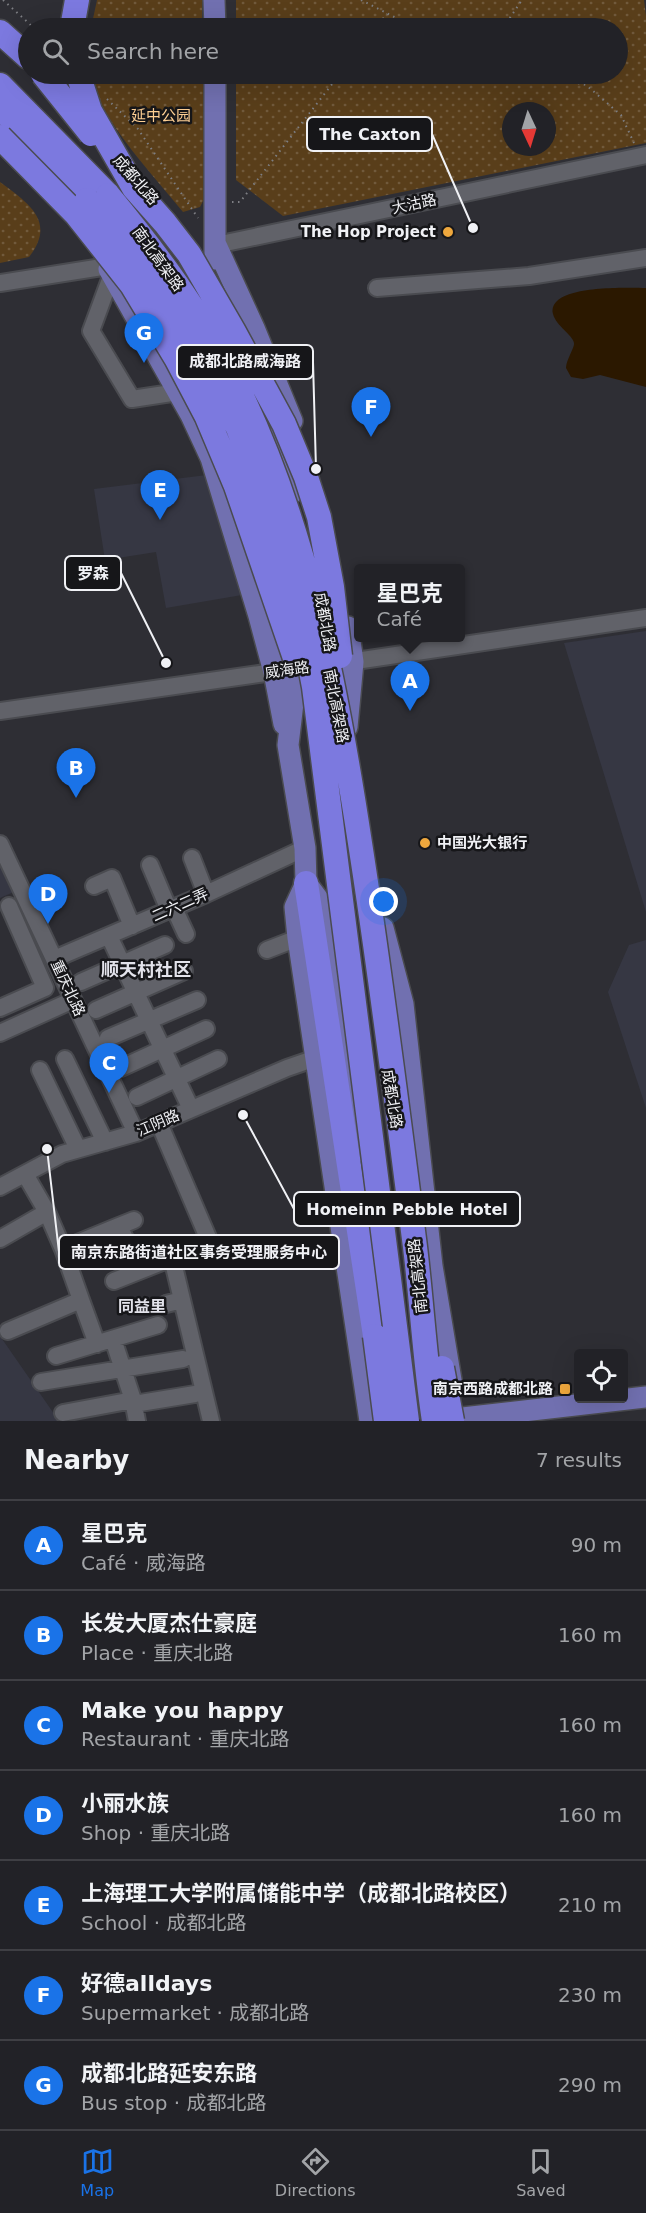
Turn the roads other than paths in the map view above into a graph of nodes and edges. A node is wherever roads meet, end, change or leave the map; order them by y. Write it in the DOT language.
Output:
graph roads {
  1 [pos="77,0"];
  2 [pos="214,0"];
  3 [pos="74,18"];
  4 [pos="215,18"];
  5 [pos="0,33"];
  6 [pos="18,48"];
  7 [pos="18,53"];
  8 [pos="47,84"];
  9 [pos="51,84"];
  10 [pos="81,84"];
  11 [pos="215,84"];
  12 [pos="0,85"];
  13 [pos="0,100"];
  14 [pos="0,108"];
  15 [pos="0,135"];
  16 [pos="643,156"];
  17 [pos="0,158"];
  18 [pos="134,188"];
  19 [pos="76,214"];
  20 [pos="216,245"];
  21 [pos="189,252"];
  22 [pos="646,258"];
  23 [pos="137,267"];
  24 [pos="110,270"];
  25 [pos="0,283"];
  26 [pos="377,288"];
  27 [pos="212,300"];
  28 [pos="135,314"];
  29 [pos="253,382"];
  30 [pos="178,392"];
  31 [pos="214,405"];
  32 [pos="288,408"];
  33 [pos="205,444"];
  34 [pos="331,537"];
  35 [pos="324,609"];
  36 [pos="646,618"];
  37 [pos="343,663"];
  38 [pos="297,669"];
  39 [pos="273,672"];
  40 [pos="0,711"];
  41 [pos="288,745"];
  42 [pos="321,753"];
  43 [pos="350,772"];
  44 [pos="0,844"];
  45 [pos="305,848"];
  46 [pos="192,858"];
  47 [pos="150,865"];
  48 [pos="306,883"];
  49 [pos="94,886"];
  50 [pos="206,894"];
  51 [pos="26,898"];
  52 [pos="4,908"];
  53 [pos="171,909"];
  54 [pos="132,926"];
  55 [pos="186,934"];
  56 [pos="109,936"];
  57 [pos="298,938"];
  58 [pos="386,944"];
  59 [pos="165,945"];
  60 [pos="267,950"];
  61 [pos="54,959"];
  62 [pos="122,963"];
  63 [pos="184,971"];
  64 [pos="81,982"];
  65 [pos="136,992"];
  66 [pos="73,1000"];
  67 [pos="197,1000"];
  68 [pos="0,1008"];
  69 [pos="96,1010"];
  70 [pos="149,1020"];
  71 [pos="206,1029"];
  72 [pos="0,1033"];
  73 [pos="108,1038"];
  74 [pos="163,1049"];
  75 [pos="316,1058"];
  76 [pos="65,1059"];
  77 [pos="218,1059"];
  78 [pos="121,1068"];
  79 [pos="40,1070"];
  80 [pos="177,1078"];
  81 [pos="137,1096"];
  82 [pos="191,1109"];
  83 [pos="159,1123"];
  84 [pos="136,1133"];
  85 [pos="105,1142"];
  86 [pos="85,1150"];
  87 [pos="25,1174"];
  88 [pos="0,1187"];
  89 [pos="47,1212"];
  90 [pos="0,1239"];
  91 [pos="63,1249"];
  92 [pos="172,1258"];
  93 [pos="140,1270"];
  94 [pos="114,1281"];
  95 [pos="436,1295"];
  96 [pos="81,1300"];
  97 [pos="158,1325"];
  98 [pos="8,1331"];
  99 [pos="105,1342"];
  100 [pos="431,1347"];
  101 [pos="56,1356"];
  102 [pos="183,1359"];
  103 [pos="123,1369"];
  104 [pos="392,1380"];
  105 [pos="41,1382"];
  106 [pos="195,1394"];
  107 [pos="646,1397"];
  108 [pos="133,1402"];
  109 [pos="63,1413"];
  110 [pos="375,1420"];
  111 [pos="446,1420"];
  112 [pos="137,1421"];
  113 [pos="212,1421"];
  114 [pos="396,1421"];
  115 [pos="407,1421"];
  1 -- 3 [label="highway"];
  2 -- 4 [label="main road"];
  5 -- 6 [label="highway"];
  5 -- 7 [label="main road"];
  8 -- 21 [label="main road, 成都北路"];
  9 -- 18 [label="highway, bridge"];
  10 -- 18 [label="highway, bridge"];
  11 -- 20 [label="main road"];
  12 -- 43 [label="highway, 南北高架路, bridge"];
  13 -- 23 [label="main road"];
  14 -- 42 [label="highway, 南北高架路, bridge"];
  15 -- 19 [label="highway, bridge"];
  15 -- 24 [label="main road"];
  16 -- 20 [label="street, 大沽路"];
  17 -- 19 [label="highway, bridge"];
  18 -- 43 [label="highway, bridge"];
  19 -- 42 [label="highway, bridge"];
  20 -- 27 [label="main road"];
  20 -- 32 [label="main road"];
  21 -- 23 [label="street"];
  21 -- 27 [label="main road, 成都北路"];
  22 -- 26 [label="street"];
  23 -- 24 [label="street"];
  23 -- 28 [label="main road"];
  23 -- 31 [label="main road"];
  24 -- 25 [label="street"];
  24 -- 28 [label="main road"];
  24 -- 30 [label="street"];
  27 -- 29 [label="main road, 成都北路"];
  28 -- 30 [label="main road"];
  29 -- 32 [label="main road"];
  29 -- 35 [label="main road, 成都北路"];
  30 -- 33 [label="main road"];
  31 -- 33 [label="main road"];
  31 -- 38 [label="main road"];
  32 -- 34 [label="main road"];
  33 -- 39 [label="main road"];
  34 -- 35 [label="main road"];
  34 -- 37 [label="main road"];
  35 -- 37 [label="main road, 成都北路"];
  36 -- 37 [label="street, 威海路"];
  37 -- 38 [label="street, 威海路"];
  37 -- 58 [label="main road, 成都北路"];
  38 -- 39 [label="street, 威海路"];
  38 -- 41 [label="main road"];
  39 -- 40 [label="street, 威海路"];
  39 -- 41 [label="main road"];
  41 -- 45 [label="main road"];
  42 -- 115 [label="highway, 南北高架路, bridge"];
  43 -- 111 [label="highway, 南北高架路, bridge"];
  44 -- 51 [label="street, 重庆北路"];
  45 -- 48 [label="main road"];
  45 -- 50 [label="street, 二六二弄"];
  46 -- 50 [label="street"];
  47 -- 53 [label="street"];
  48 -- 57 [label="main road"];
  48 -- 104 [label="main road"];
  48 -- 110 [label="highway, bridge"];
  49 -- 54 [label="street"];
  50 -- 53 [label="street, 二六二弄"];
  51 -- 52 [label="street"];
  51 -- 61 [label="street, 重庆北路"];
  52 -- 68 [label="street"];
  53 -- 54 [label="street, 二六二弄"];
  53 -- 55 [label="street"];
  54 -- 56 [label="street, 二六二弄"];
  56 -- 61 [label="street, 二六二弄"];
  56 -- 62 [label="street"];
  57 -- 60 [label="street"];
  57 -- 75 [label="main road"];
  58 -- 95 [label="main road"];
  58 -- 100 [label="main road, 成都北路"];
  58 -- 111 [label="highway, bridge"];
  59 -- 62 [label="street"];
  61 -- 66 [label="street, 重庆北路"];
  62 -- 64 [label="street"];
  62 -- 65 [label="street"];
  63 -- 65 [label="street"];
  65 -- 69 [label="street"];
  65 -- 70 [label="street"];
  66 -- 72 [label="street"];
  66 -- 84 [label="street, 重庆北路"];
  67 -- 70 [label="street"];
  70 -- 73 [label="street"];
  70 -- 74 [label="street"];
  71 -- 74 [label="street"];
  74 -- 78 [label="street"];
  74 -- 80 [label="street"];
  75 -- 82 [label="street, 江阴路"];
  75 -- 110 [label="main road"];
  76 -- 85 [label="street"];
  77 -- 80 [label="street"];
  79 -- 86 [label="street"];
  80 -- 81 [label="street"];
  80 -- 82 [label="street"];
  82 -- 83 [label="street, 江阴路"];
  83 -- 84 [label="street, 江阴路"];
  83 -- 92 [label="street"];
  84 -- 85 [label="street, 江阴路"];
  85 -- 86 [label="street, 江阴路"];
  86 -- 87 [label="street, 江阴路"];
  87 -- 88 [label="street, 江阴路"];
  87 -- 89 [label="street"];
  89 -- 90 [label="street"];
  89 -- 91 [label="street"];
  91 -- 93 [label="street"];
  91 -- 96 [label="street"];
  92 -- 93 [label="street"];
  92 -- 113 [label="street"];
  93 -- 94 [label="street"];
  95 -- 100 [label="main road"];
  95 -- 111 [label="main road"];
  96 -- 98 [label="street"];
  96 -- 99 [label="street"];
  97 -- 99 [label="street"];
  99 -- 101 [label="street"];
  99 -- 103 [label="street"];
  100 -- 111 [label="main road, 成都北路"];
  102 -- 103 [label="street"];
  103 -- 105 [label="street"];
  103 -- 108 [label="street"];
  104 -- 110 [label="main road"];
  104 -- 114 [label="main road"];
  106 -- 108 [label="street"];
  107 -- 111 [label="main road"];
  108 -- 109 [label="street"];
  108 -- 112 [label="street"];
}
